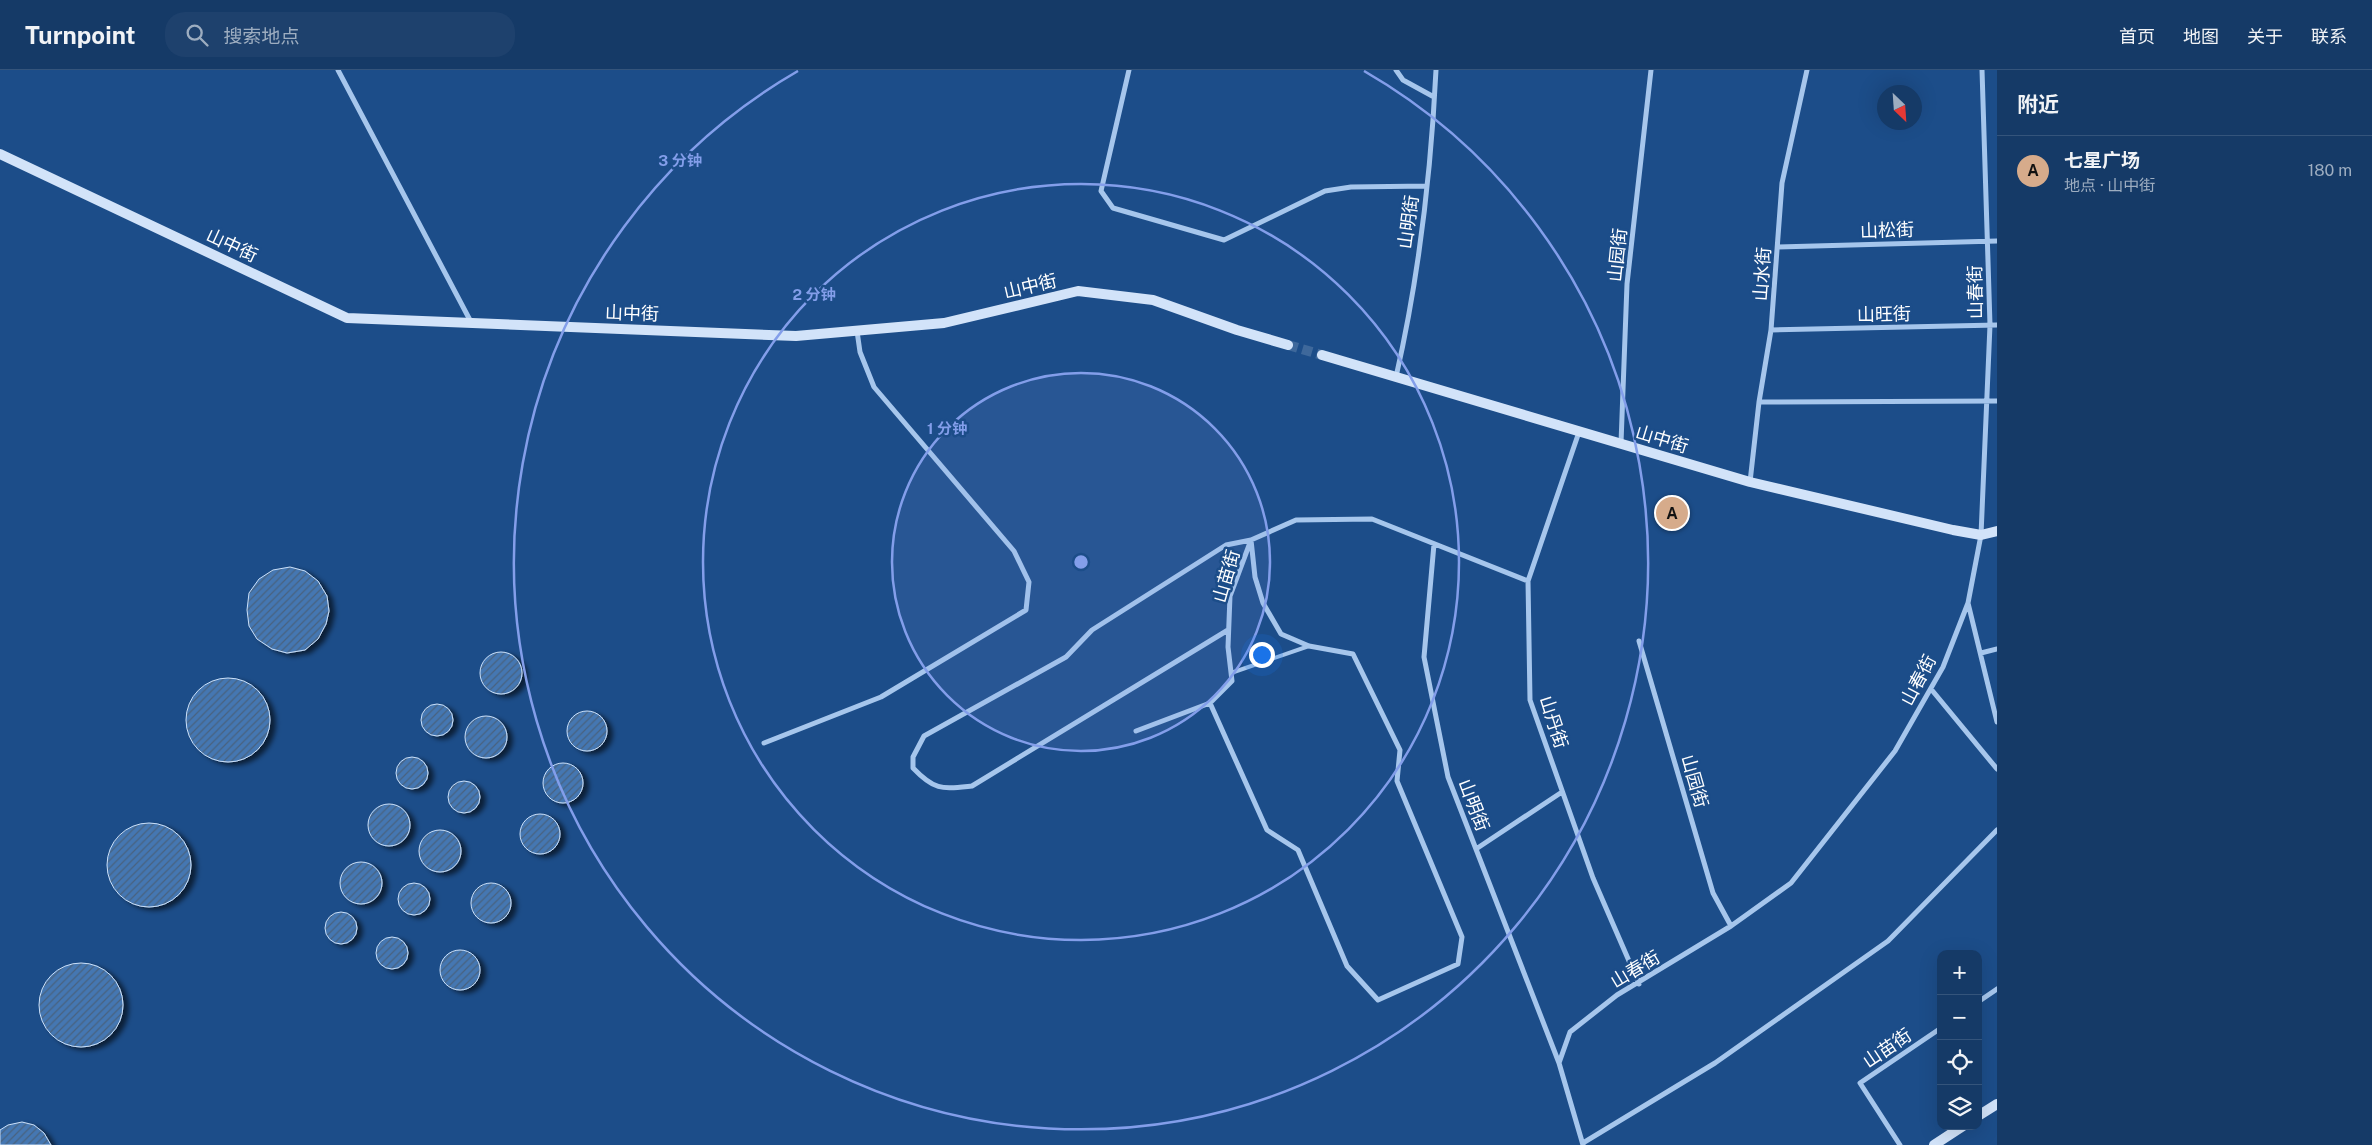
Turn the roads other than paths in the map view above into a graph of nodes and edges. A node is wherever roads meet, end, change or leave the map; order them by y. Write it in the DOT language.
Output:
graph roads {
  1 [pos="338,70"];
  2 [pos="1129,70"];
  3 [pos="1396,70"];
  4 [pos="1436,70"];
  5 [pos="1651,70"];
  6 [pos="1808,70"];
  7 [pos="1982,70"];
  8 [pos="1434,97"];
  9 [pos="0,154"];
  10 [pos="1427,186"];
  11 [pos="1988,241"];
  12 [pos="1997,241"];
  13 [pos="1778,247"];
  14 [pos="471,323"];
  15 [pos="1990,325"];
  16 [pos="1997,325"];
  17 [pos="857,330"];
  18 [pos="1771,330"];
  19 [pos="1288,345"];
  20 [pos="1322,355"];
  21 [pos="1396,377"];
  22 [pos="1997,401"];
  23 [pos="1759,402"];
  24 [pos="1986,402"];
  25 [pos="1579,431"];
  26 [pos="1621,444"];
  27 [pos="1750,482"];
  28 [pos="1997,531"];
  29 [pos="1981,535"];
  30 [pos="1251,540"];
  31 [pos="1434,544"];
  32 [pos="1528,581"];
  33 [pos="1968,603"];
  34 [pos="1228,630"];
  35 [pos="1640,641"];
  36 [pos="1309,646"];
  37 [pos="1997,649"];
  38 [pos="1981,653"];
  39 [pos="1231,673"];
  40 [pos="1931,689"];
  41 [pos="1210,703"];
  42 [pos="1997,722"];
  43 [pos="1136,731"];
  44 [pos="764,744"];
  45 [pos="1997,769"];
  46 [pos="1562,792"];
  47 [pos="1997,830"];
  48 [pos="1476,849"];
  49 [pos="1731,926"];
  50 [pos="1639,984"];
  51 [pos="1997,989"];
  52 [pos="1982,999"];
  53 [pos="1937,1031"];
  54 [pos="1559,1063"];
  55 [pos="1997,1104"];
  56 [pos="1982,1113"];
  57 [pos="1957,1130"];
  58 [pos="1583,1144"];
  59 [pos="1900,1145"];
  60 [pos="1934,1145"];
  1 -- 14 [label="street"];
  2 -- 10 [label="street"];
  3 -- 8 [label="street"];
  4 -- 8 [label="street, 山明街"];
  5 -- 26 [label="street, 山园街"];
  6 -- 13 [label="street, 山水街"];
  7 -- 11 [label="street, 山春街"];
  8 -- 10 [label="street, 山明街"];
  9 -- 14 [label="street, 山中街"];
  10 -- 21 [label="street, 山明街"];
  11 -- 12 [label="street, 山松街"];
  11 -- 13 [label="street, 山松街"];
  11 -- 15 [label="street, 山春街"];
  13 -- 18 [label="street, 山水街"];
  14 -- 17 [label="street, 山中街"];
  15 -- 16 [label="street, 山旺街"];
  15 -- 18 [label="street, 山旺街"];
  15 -- 24 [label="street, 山春街"];
  17 -- 19 [label="street, 山中街"];
  17 -- 44 [label="street"];
  18 -- 23 [label="street, 山水街"];
  20 -- 21 [label="street, 山中街"];
  21 -- 25 [label="street, 山中街"];
  22 -- 24 [label="street"];
  23 -- 24 [label="street"];
  23 -- 27 [label="street, 山水街"];
  24 -- 29 [label="street, 山春街"];
  25 -- 26 [label="street, 山中街"];
  25 -- 32 [label="street, 山丹街"];
  26 -- 27 [label="street, 山中街"];
  27 -- 29 [label="street, 山中街"];
  28 -- 29 [label="street, 山中街"];
  29 -- 33 [label="street, 山春街"];
  30 -- 31 [label="street, 山苗街"];
  30 -- 34 [label="street, 山苗街"];
  30 -- 34 [label="street"];
  30 -- 36 [label="street"];
  31 -- 32 [label="street, 山苗街"];
  31 -- 48 [label="street, 山明街"];
  32 -- 46 [label="street, 山丹街"];
  33 -- 38 [label="street"];
  33 -- 40 [label="street, 山春街"];
  34 -- 39 [label="street, 山苗街"];
  35 -- 49 [label="street, 山园街"];
  36 -- 39 [label="lane"];
  36 -- 41 [label="street"];
  37 -- 38 [label="street"];
  38 -- 42 [label="street"];
  39 -- 41 [label="street"];
  40 -- 45 [label="street"];
  40 -- 49 [label="street, 山春街"];
  41 -- 43 [label="street"];
  46 -- 48 [label="street"];
  46 -- 50 [label="street, 山丹街"];
  47 -- 58 [label="street"];
  48 -- 54 [label="street, 山明街"];
  49 -- 50 [label="street, 山春街"];
  50 -- 54 [label="street, 山春街"];
  51 -- 52 [label="street"];
  53 -- 59 [label="street, 山苗街"];
  54 -- 58 [label="street"];
  55 -- 56 [label="street"];
  57 -- 60 [label="street"];
}
